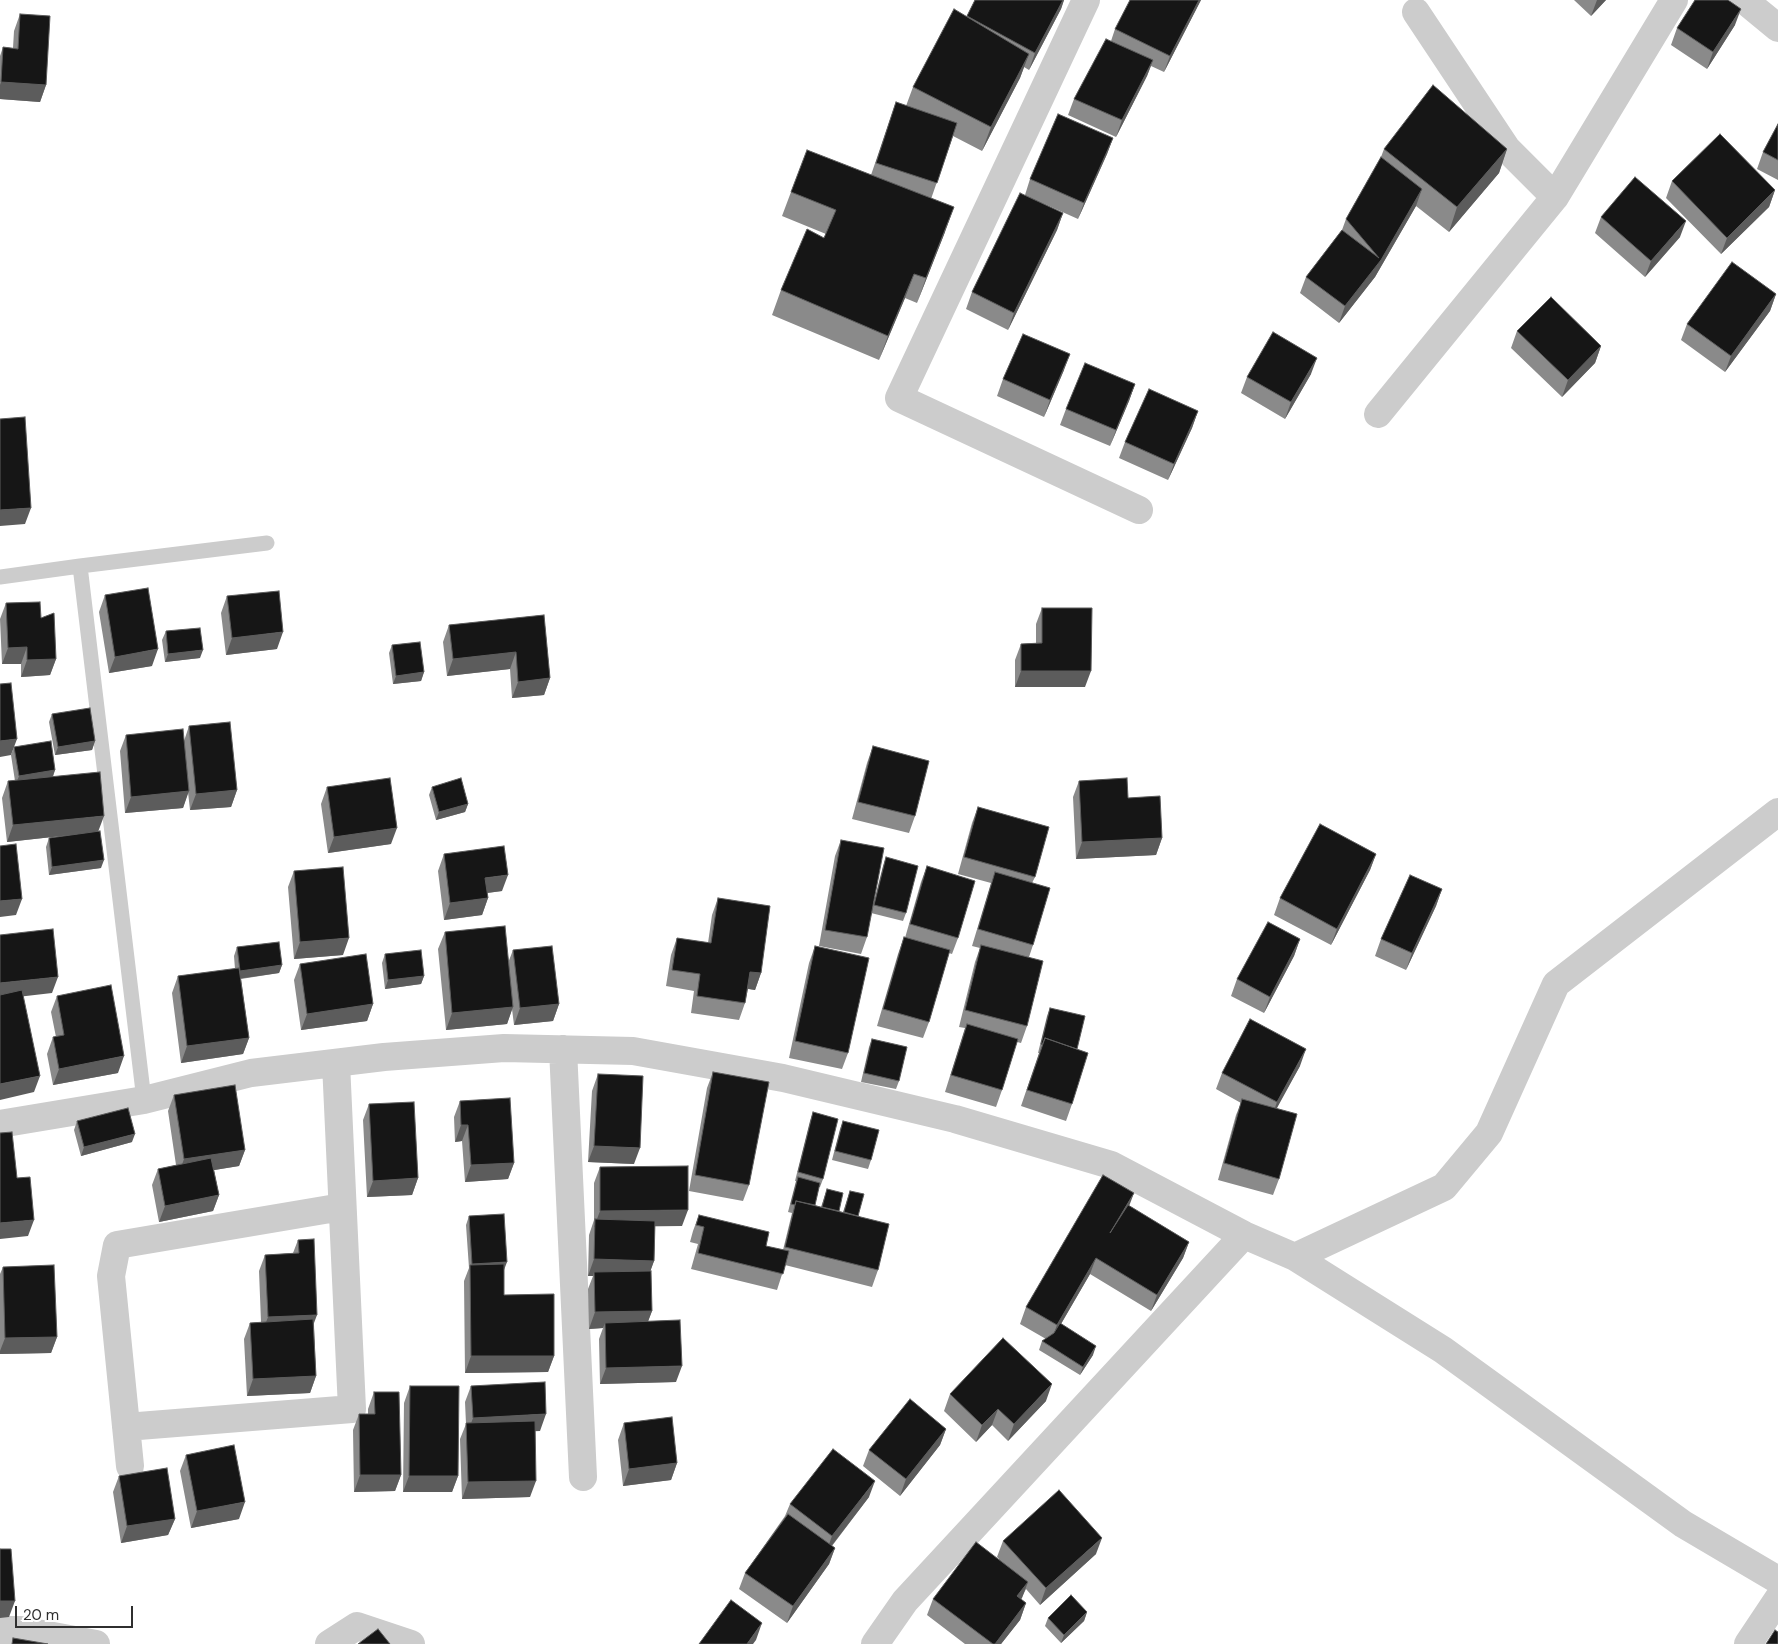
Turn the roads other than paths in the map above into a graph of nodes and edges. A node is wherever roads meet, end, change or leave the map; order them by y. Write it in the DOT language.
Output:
graph roads {
  1 [pos="1086,0"];
  2 [pos="1674,0"];
  3 [pos="1744,0"];
  4 [pos="1416,12"];
  5 [pos="1778,28"];
  6 [pos="1555,197"];
  7 [pos="1378,414"];
  8 [pos="1138,510"];
  9 [pos="267,543"];
  10 [pos="80,566"];
  11 [pos="0,577"];
  12 [pos="1778,812"];
  13 [pos="563,1049"];
  14 [pos="336,1062"];
  15 [pos="144,1100"];
  16 [pos="0,1124"];
  17 [pos="342,1207"];
  18 [pos="1244,1235"];
  19 [pos="1295,1257"];
  20 [pos="126,1427"];
  21 [pos="130,1466"];
  22 [pos="583,1477"];
  23 [pos="1778,1580"];
  24 [pos="1778,1598"];
  25 [pos="0,1630"];
  26 [pos="96,1644"];
  27 [pos="329,1644"];
  28 [pos="411,1644"];
  29 [pos="875,1644"];
  30 [pos="1748,1644"];
  1 -- 8 [label="street"];
  2 -- 6 [label="street"];
  3 -- 5 [label="street"];
  4 -- 6 [label="street"];
  6 -- 7 [label="street"];
  9 -- 10 [label="lane"];
  10 -- 11 [label="lane"];
  10 -- 15 [label="lane"];
  12 -- 19 [label="street"];
  13 -- 14 [label="street"];
  13 -- 18 [label="street"];
  13 -- 22 [label="street"];
  14 -- 15 [label="street"];
  14 -- 17 [label="street"];
  15 -- 16 [label="street"];
  17 -- 20 [label="street"];
  17 -- 20 [label="street"];
  18 -- 19 [label="street"];
  18 -- 29 [label="street"];
  19 -- 23 [label="street"];
  20 -- 21 [label="street"];
  24 -- 30 [label="street"];
  25 -- 26 [label="street"];
  27 -- 28 [label="street"];
}
